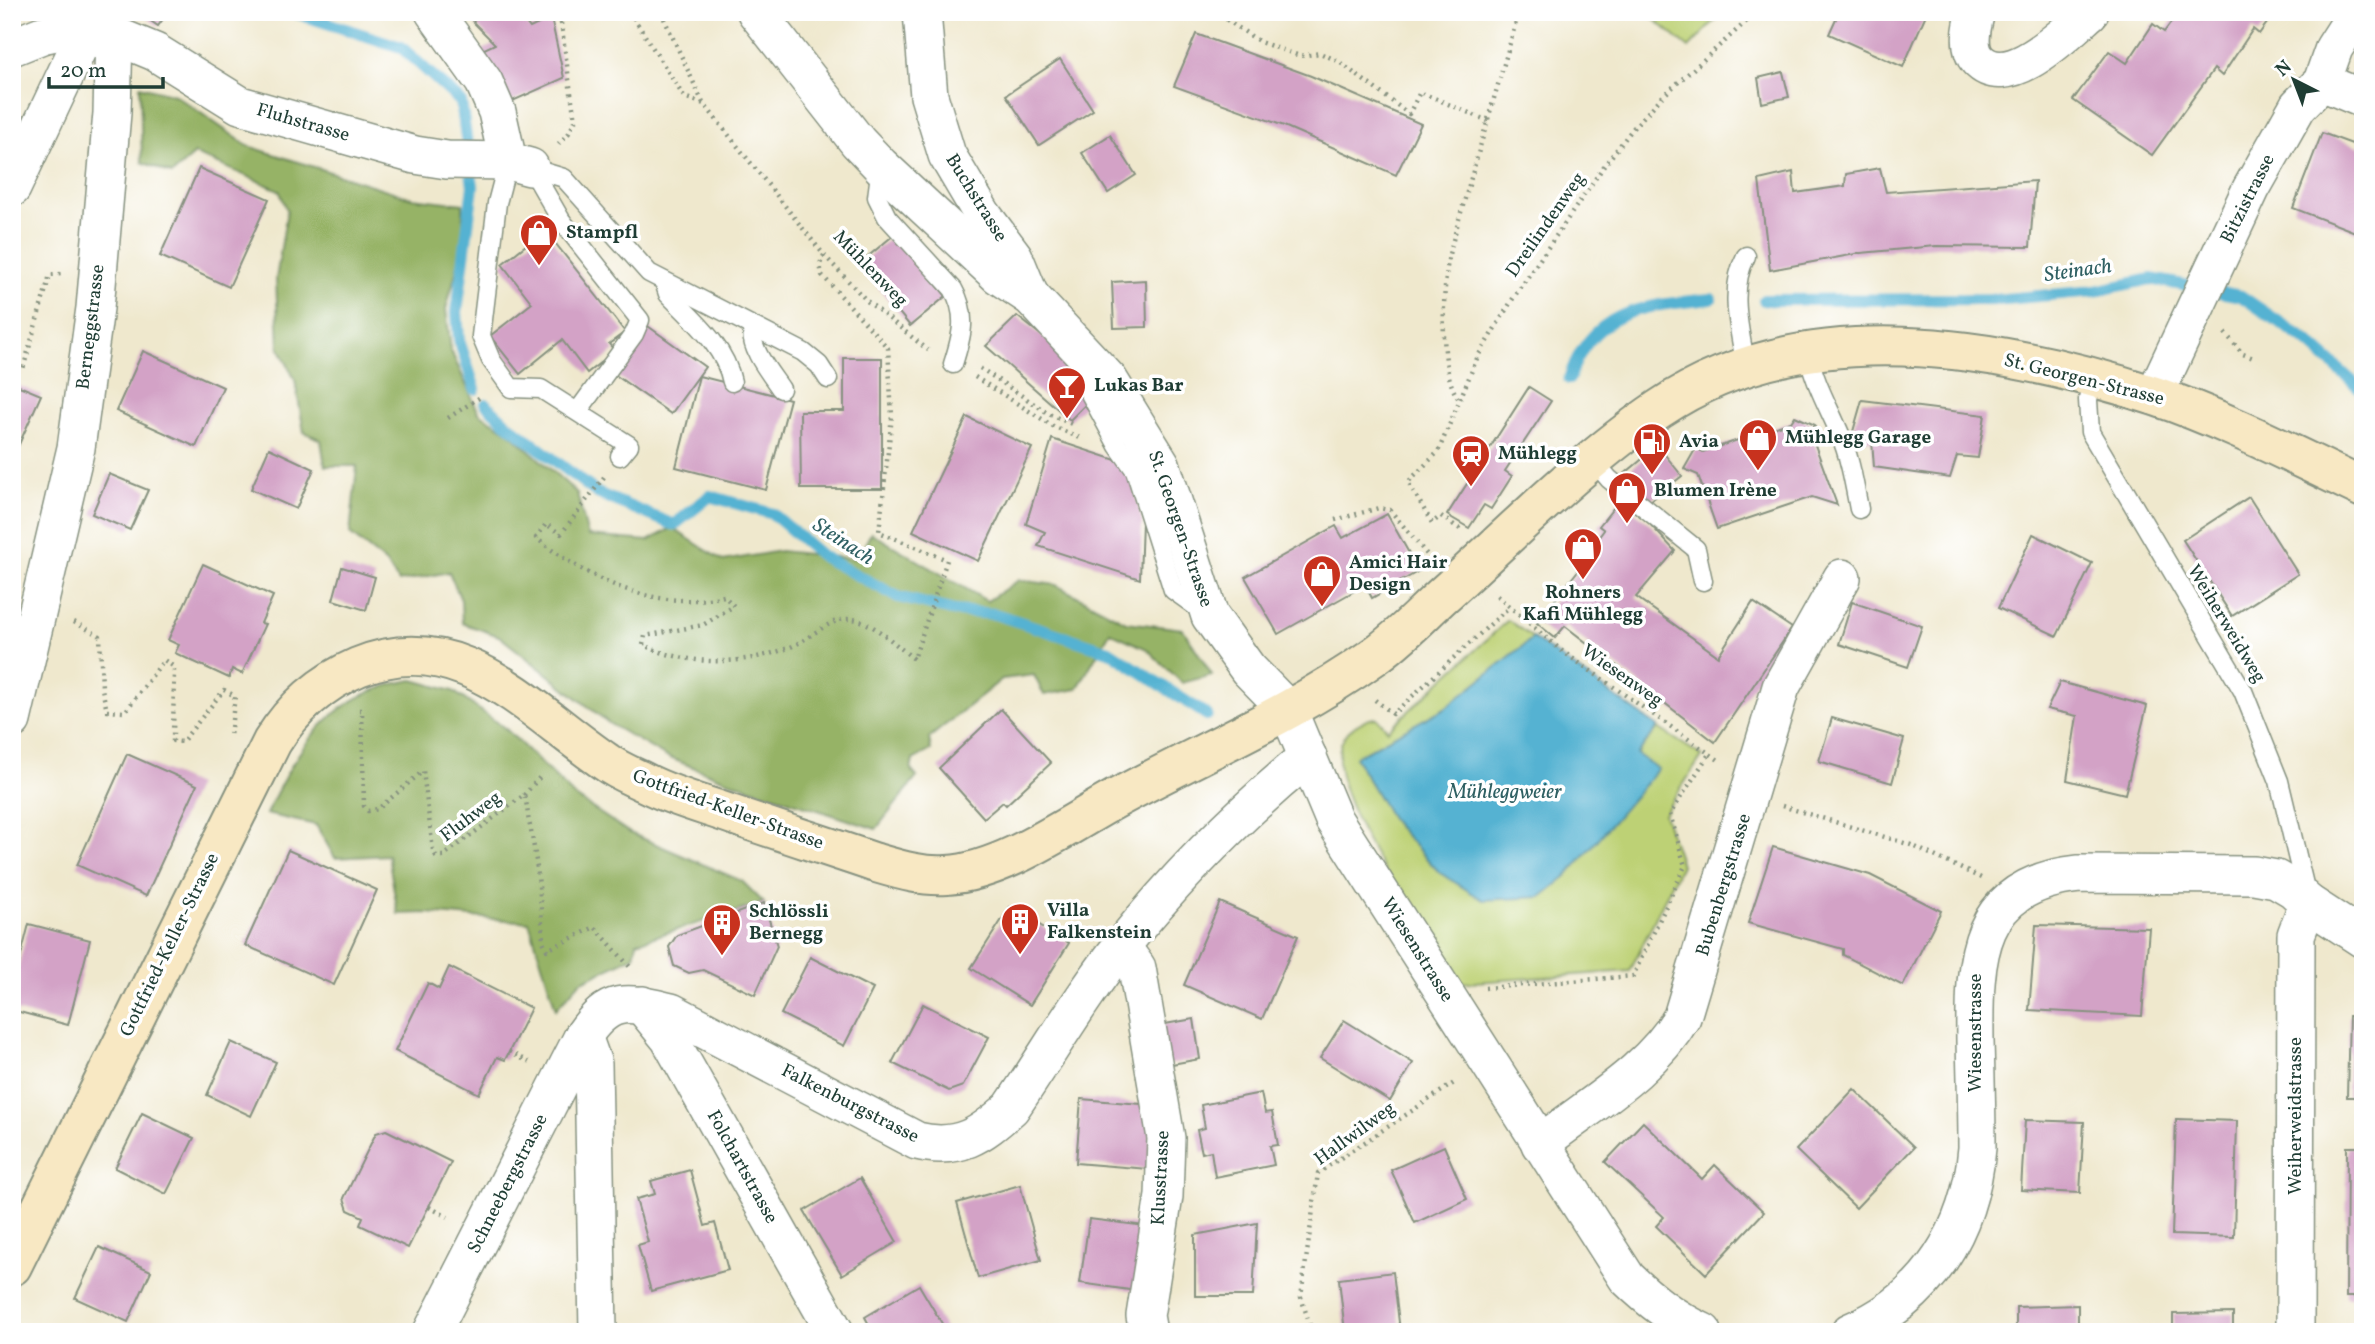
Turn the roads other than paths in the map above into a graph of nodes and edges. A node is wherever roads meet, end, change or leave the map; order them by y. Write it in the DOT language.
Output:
graph roads {
  1 [pos="434,12"];
  2 [pos="756,12"];
  3 [pos="922,12"];
  4 [pos="1976,12"];
  5 [pos="2090,12"];
  6 [pos="2357,12"];
  7 [pos="100,24"];
  8 [pos="12,47"];
  9 [pos="2322,82"];
  10 [pos="2363,99"];
  11 [pos="508,162"];
  12 [pos="881,166"];
  13 [pos="12,188"];
  14 [pos="1746,256"];
  15 [pos="664,282"];
  16 [pos="1031,297"];
  17 [pos="753,327"];
  18 [pos="1082,350"];
  19 [pos="1808,352"];
  20 [pos="953,364"];
  21 [pos="1746,367"];
  22 [pos="828,379"];
  23 [pos="2092,379"];
  24 [pos="732,382"];
  25 [pos="781,388"];
  26 [pos="2154,396"];
  27 [pos="578,411"];
  28 [pos="620,456"];
  29 [pos="1593,460"];
  30 [pos="2363,488"];
  31 [pos="1859,509"];
  32 [pos="1842,578"];
  33 [pos="1703,581"];
  34 [pos="1210,616"];
  35 [pos="1288,710"];
  36 [pos="12,720"];
  37 [pos="1308,757"];
  38 [pos="2308,903"];
  39 [pos="2363,939"];
  40 [pos="1121,946"];
  41 [pos="642,1005"];
  42 [pos="583,1036"];
  43 [pos="1540,1144"];
  44 [pos="12,1266"];
  45 [pos="1681,1328"];
  46 [pos="432,1332"];
  47 [pos="598,1332"];
  48 [pos="835,1332"];
  49 [pos="1148,1332"];
  50 [pos="1850,1332"];
  51 [pos="2295,1332"];
  1 -- 11 [label="street"];
  2 -- 12 [label="street, St. Georgen-Strasse"];
  3 -- 16 [label="street, Buchstrasse"];
  4 -- 5 [label="street"];
  6 -- 9 [label="street, Bitzistrasse"];
  7 -- 8 [label="street"];
  7 -- 11 [label="street, Fluhstrasse"];
  7 -- 13 [label="street"];
  7 -- 36 [label="street, Berneggstrasse"];
  9 -- 10 [label="street"];
  9 -- 26 [label="street, Bitzistrasse"];
  11 -- 15 [label="lane"];
  11 -- 27 [label="lane"];
  11 -- 27 [label="lane"];
  12 -- 16 [label="street, St. Georgen-Strasse"];
  12 -- 20 [label="lane"];
  14 -- 21 [label="lane"];
  15 -- 17 [label="lane"];
  15 -- 24 [label="lane"];
  16 -- 18 [label="street, St. Georgen-Strasse"];
  17 -- 22 [label="lane"];
  17 -- 25 [label="lane"];
  18 -- 34 [label="street, St. Georgen-Strasse"];
  18 -- 34 [label="lane"];
  19 -- 21 [label="street, St. Georgen-Strasse"];
  19 -- 23 [label="street, St. Georgen-Strasse"];
  19 -- 31 [label="lane"];
  21 -- 29 [label="street, St. Georgen-Strasse"];
  23 -- 26 [label="street, St. Georgen-Strasse"];
  23 -- 38 [label="lane, Weiherweidweg"];
  26 -- 30 [label="street, St. Georgen-Strasse"];
  27 -- 28 [label="lane"];
  29 -- 33 [label="lane"];
  29 -- 35 [label="street, St. Georgen-Strasse"];
  32 -- 43 [label="street, Bubenbergstrasse"];
  34 -- 35 [label="street, St. Georgen-Strasse"];
  35 -- 37 [label="street, Wiesenstrasse"];
  35 -- 44 [label="street, Gottfried-Keller-Strasse"];
  37 -- 40 [label="street, Falkenburgstrasse"];
  37 -- 43 [label="street, Wiesenstrasse"];
  38 -- 39 [label="street, Wiesenstrasse"];
  38 -- 50 [label="street, Wiesenstrasse"];
  38 -- 51 [label="street, Weiherweidstrasse"];
  40 -- 41 [label="street, Falkenburgstrasse"];
  40 -- 49 [label="street, Klusstrasse"];
  41 -- 42 [label="street, Falkenburgstrasse"];
  41 -- 48 [label="street, Folchartstrasse"];
  42 -- 46 [label="street, Schneebergstrasse"];
  42 -- 47 [label="street"];
  43 -- 45 [label="street, Wiesenstrasse"];
}
